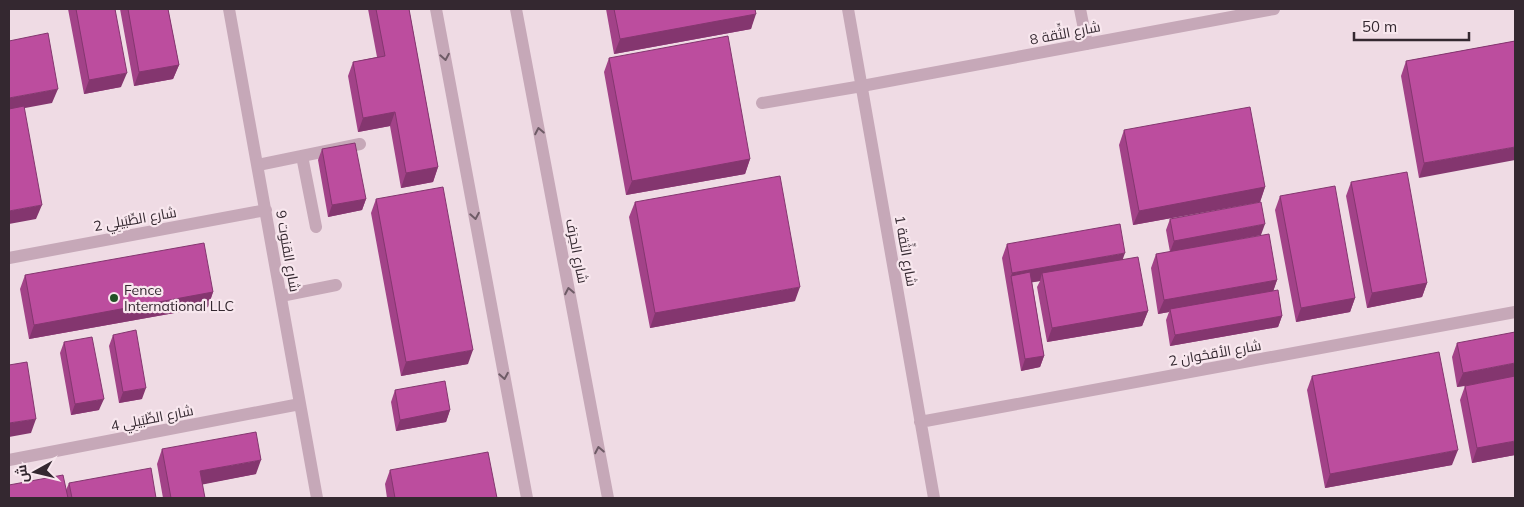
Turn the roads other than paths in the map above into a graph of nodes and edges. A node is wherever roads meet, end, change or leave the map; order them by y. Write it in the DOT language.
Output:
graph roads {
  1 [pos="229,9"];
  2 [pos="436,9"];
  3 [pos="516,9"];
  4 [pos="848,9"];
  5 [pos="1080,9"];
  6 [pos="1274,9"];
  7 [pos="1087,44"];
  8 [pos="862,86"];
  9 [pos="762,103"];
  10 [pos="360,144"];
  11 [pos="302,156"];
  12 [pos="258,165"];
  13 [pos="266,210"];
  14 [pos="316,227"];
  15 [pos="9,258"];
  16 [pos="336,285"];
  17 [pos="281,296"];
  18 [pos="1515,312"];
  19 [pos="300,404"];
  20 [pos="920,422"];
  21 [pos="9,460"];
  22 [pos="317,498"];
  23 [pos="527,498"];
  24 [pos="608,498"];
  25 [pos="934,498"];
  1 -- 12 [label="street, شارع القنوت 9"];
  2 -- 23 [label="street, one-way"];
  24 -- 3 [label="street, شارع الحِرَف, one-way"];
  4 -- 8 [label="street, شارع الثِّقة 1"];
  5 -- 7 [label="street"];
  6 -- 7 [label="street, شارع الثِّقة 8"];
  7 -- 8 [label="street, شارع الثِّقة 8"];
  8 -- 9 [label="street, شارع الثِّقة 8"];
  8 -- 20 [label="street, شارع الثِّقة 1"];
  10 -- 11 [label="street"];
  11 -- 12 [label="street"];
  11 -- 14 [label="street"];
  12 -- 13 [label="street, شارع القنوت 9"];
  13 -- 15 [label="street, شارع الطِّبَيلِي 2"];
  13 -- 17 [label="street, شارع القنوت 9"];
  16 -- 17 [label="street"];
  17 -- 19 [label="street, شارع القنوت 9"];
  18 -- 20 [label="street, شارع الأقحُوان 2"];
  19 -- 21 [label="street, شارع الطِّبَيلِي 4"];
  19 -- 22 [label="street, شارع القنوت 9"];
  20 -- 25 [label="street, شارع الثِّقة 1"];
}
